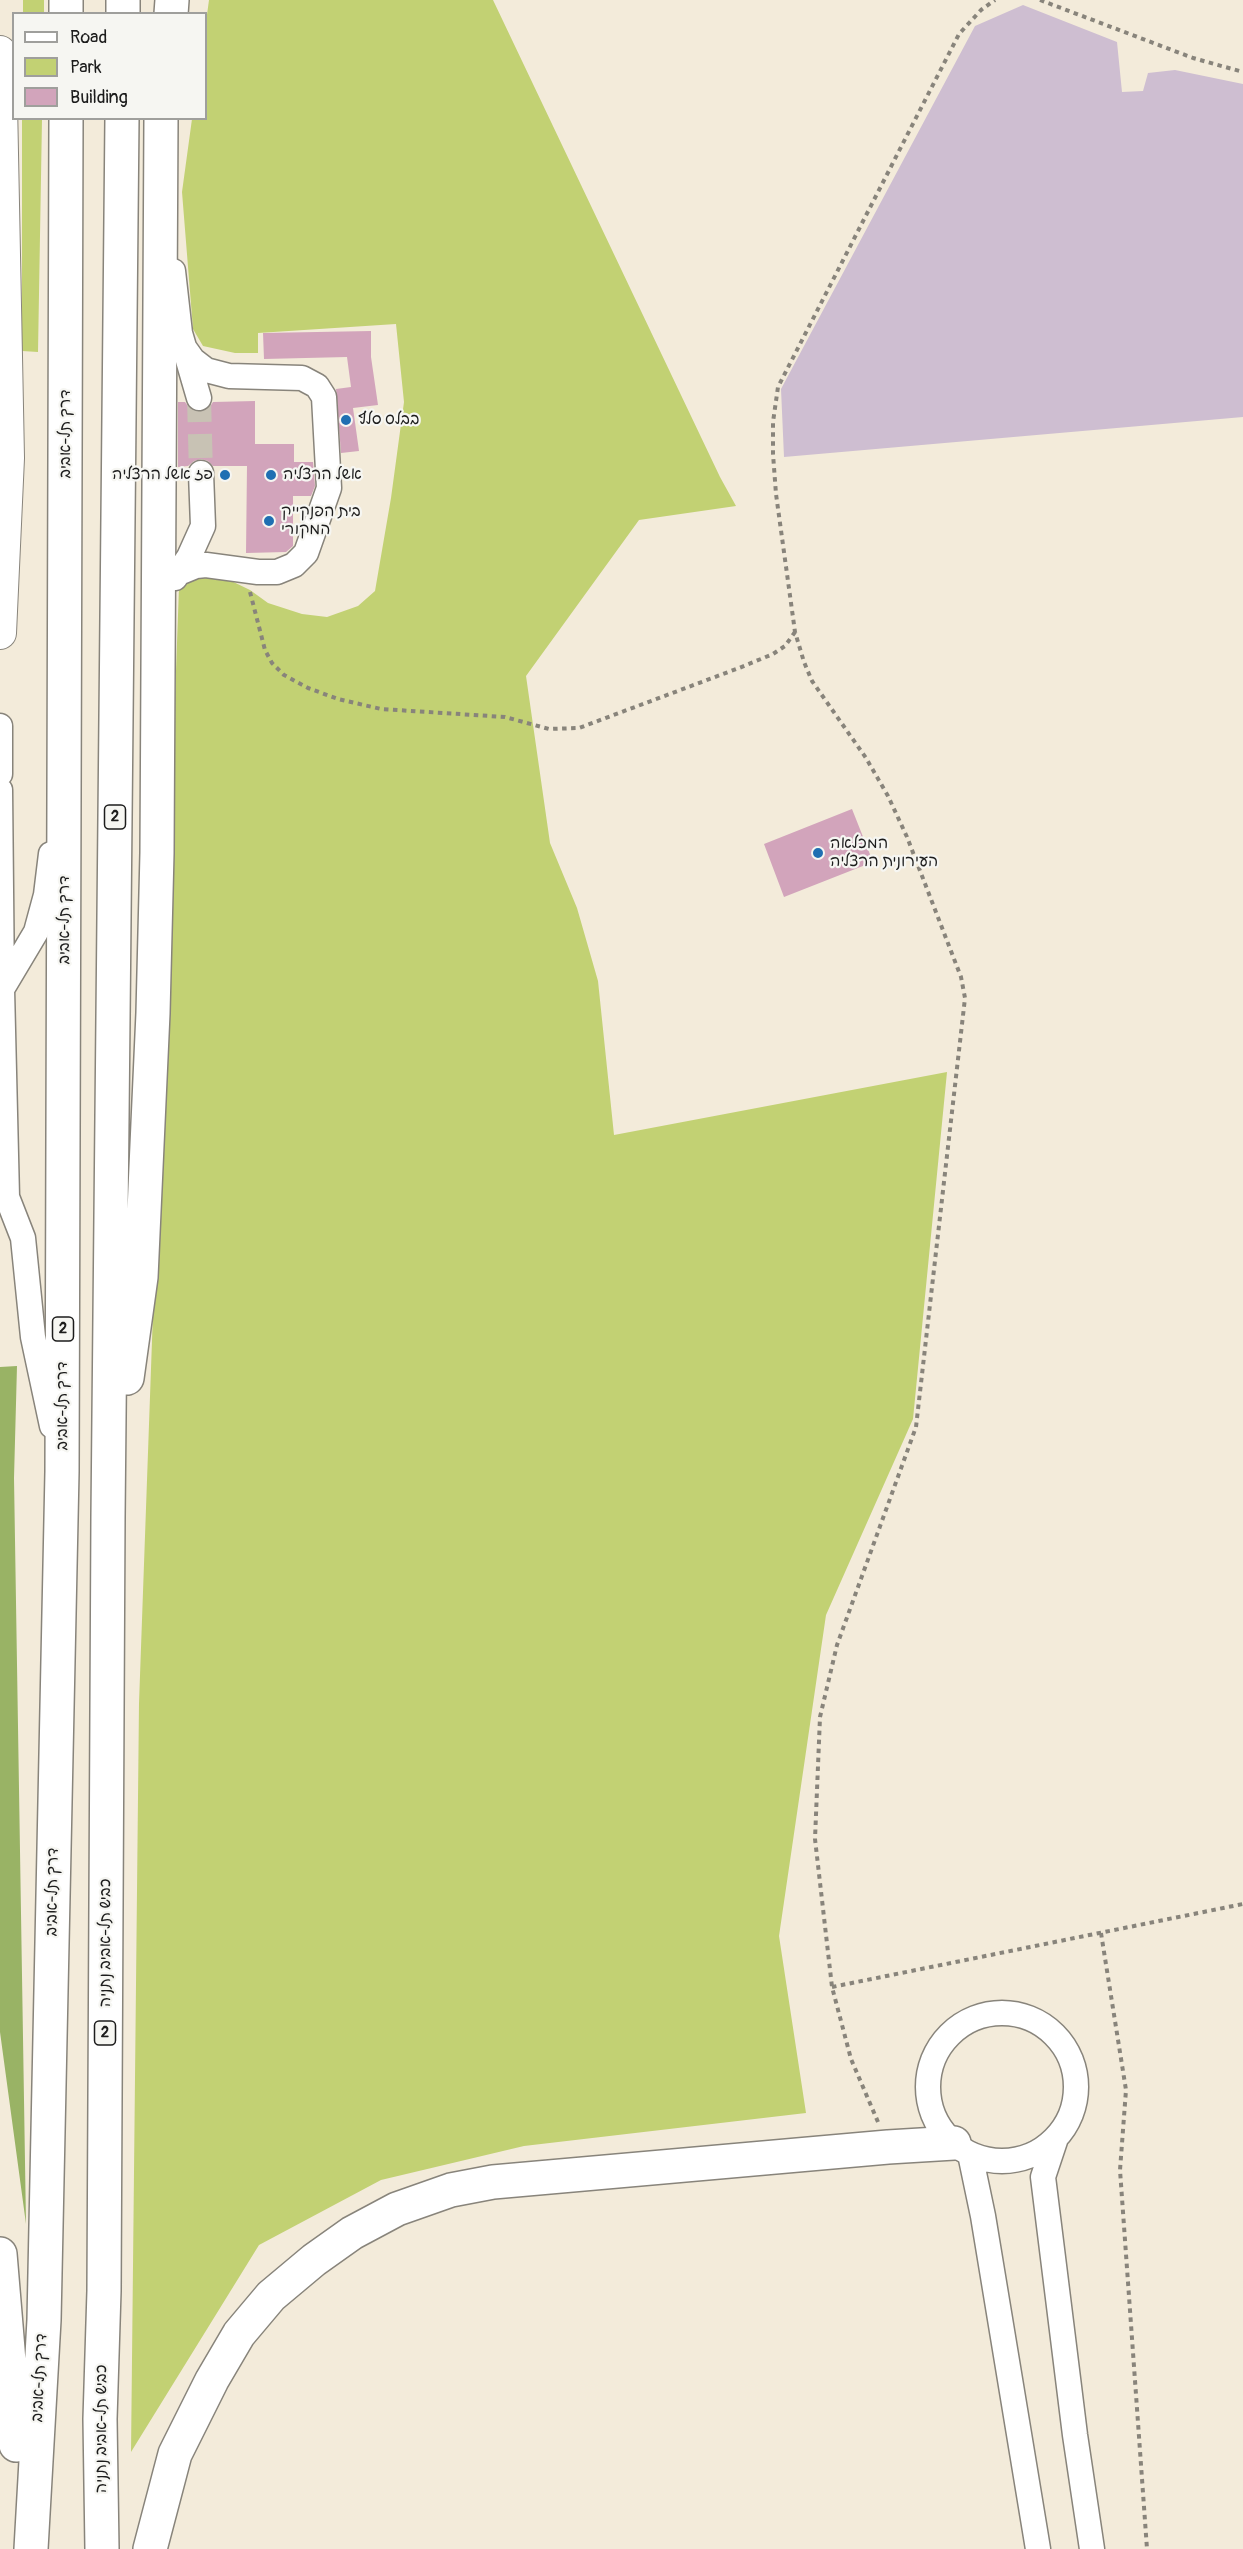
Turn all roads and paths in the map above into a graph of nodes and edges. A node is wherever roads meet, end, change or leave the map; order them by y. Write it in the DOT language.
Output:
graph roads {
  1 [pos="995,0"];
  2 [pos="1040,0"];
  3 [pos="0,52"];
  4 [pos="1243,72"];
  5 [pos="66,120"];
  6 [pos="122,120"];
  7 [pos="161,120"];
  8 [pos="162,172"];
  9 [pos="183,346"];
  10 [pos="199,398"];
  11 [pos="201,473"];
  12 [pos="179,573"];
  13 [pos="249,582"];
  14 [pos="795,632"];
  15 [pos="0,633"];
  16 [pos="0,726"];
  17 [pos="66,726"];
  18 [pos="0,774"];
  19 [pos="0,790"];
  20 [pos="157,853"];
  21 [pos="2,988"];
  22 [pos="62,1472"];
  23 [pos="108,1516"];
  24 [pos="1243,1904"];
  25 [pos="1101,1933"];
  26 [pos="832,1987"];
  27 [pos="1056,2138"];
  28 [pos="888,2147"];
  29 [pos="962,2148"];
  30 [pos="0,2254"];
  31 [pos="0,2360"];
  32 [pos="16,2445"];
  33 [pos="31,2544"];
  34 [pos="102,2549"];
  35 [pos="150,2549"];
  36 [pos="1038,2549"];
  37 [pos="1092,2549"];
  38 [pos="1147,2549"];
  1 -- 14 [label="path"];
  2 -- 4 [label="path"];
  3 -- 15 [label="main road"];
  5 -- 17 [label="highway, דרך תל-אביב / 2"];
  6 -- 23 [label="highway, 2"];
  7 -- 8 [label="highway"];
  8 -- 9 [label="street"];
  8 -- 20 [label="highway"];
  9 -- 10 [label="street"];
  9 -- 12 [label="street"];
  11 -- 12 [label="street"];
  12 -- 20 [label="street"];
  13 -- 14 [label="path"];
  14 -- 26 [label="path"];
  16 -- 18 [label="street"];
  17 -- 21 [label="street"];
  17 -- 22 [label="highway, דרך תל-אביב / 2"];
  19 -- 21 [label="street"];
  20 -- 23 [label="highway"];
  21 -- 22 [label="street"];
  22 -- 33 [label="highway, דרך תל-אביב / 2"];
  23 -- 34 [label="highway, כביש תל-אביב נתניה / 2"];
  24 -- 25 [label="path"];
  25 -- 26 [label="path"];
  25 -- 38 [label="path"];
  26 -- 28 [label="path"];
  27 -- 29 [label="street"];
  27 -- 29 [label="street"];
  27 -- 37 [label="street"];
  28 -- 29 [label="highway"];
  28 -- 35 [label="highway"];
  29 -- 36 [label="street"];
  30 -- 32 [label="highway"];
  31 -- 32 [label="highway"];
  32 -- 33 [label="highway"];
}
